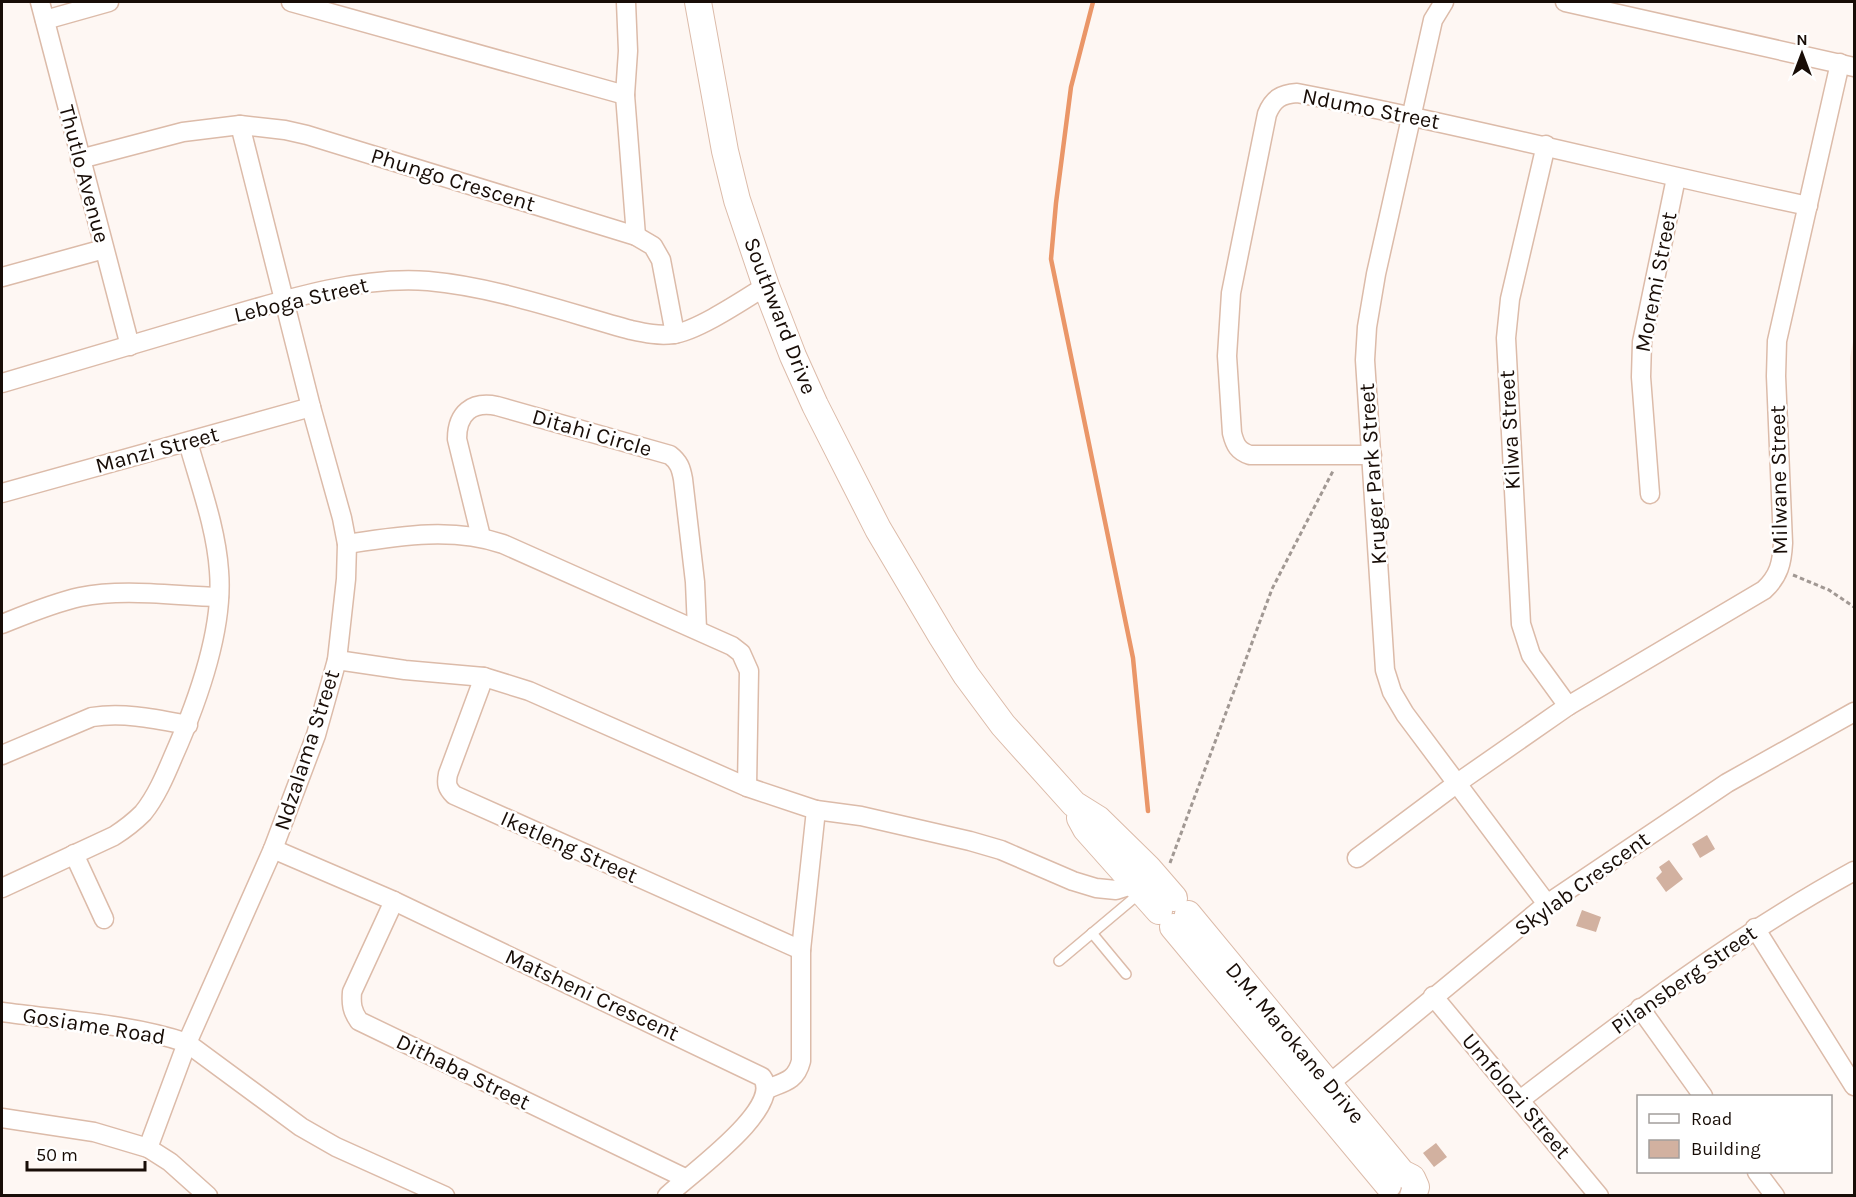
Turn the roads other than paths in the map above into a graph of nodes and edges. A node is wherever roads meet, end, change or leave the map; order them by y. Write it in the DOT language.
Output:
graph roads {
  1 [pos="40,2"];
  2 [pos="109,2"];
  3 [pos="291,2"];
  4 [pos="626,2"];
  5 [pos="698,2"];
  6 [pos="1444,2"];
  7 [pos="1565,2"];
  8 [pos="45,20"];
  9 [pos="1847,65"];
  10 [pos="625,95"];
  11 [pos="1411,115"];
  12 [pos="240,125"];
  13 [pos="1545,146"];
  14 [pos="80,159"];
  15 [pos="1676,178"];
  16 [pos="1808,206"];
  17 [pos="636,236"];
  18 [pos="104,249"];
  19 [pos="2,277"];
  20 [pos="766,286"];
  21 [pos="284,300"];
  22 [pos="675,334"];
  23 [pos="130,346"];
  24 [pos="2,382"];
  25 [pos="312,407"];
  26 [pos="188,442"];
  27 [pos="1372,455"];
  28 [pos="2,493"];
  29 [pos="1650,494"];
  30 [pos="481,537"];
  31 [pos="347,544"];
  32 [pos="219,597"];
  33 [pos="924,608"];
  34 [pos="2,624"];
  35 [pos="697,629"];
  36 [pos="337,660"];
  37 [pos="484,677"];
  38 [pos="1568,706"];
  39 [pos="1854,712"];
  40 [pos="188,725"];
  41 [pos="2,755"];
  42 [pos="1456,784"];
  43 [pos="747,787"];
  44 [pos="816,810"];
  45 [pos="273,849"];
  46 [pos="74,854"];
  47 [pos="1357,858"];
  48 [pos="1854,871"];
  49 [pos="2,888"];
  50 [pos="394,901"];
  51 [pos="1162,902"];
  52 [pos="1547,904"];
  53 [pos="104,919"];
  54 [pos="1755,928"];
  55 [pos="1092,933"];
  56 [pos="801,950"];
  57 [pos="1059,961"];
  58 [pos="1126,974"];
  59 [pos="1433,996"];
  60 [pos="1640,1008"];
  61 [pos="2,1012"];
  62 [pos="187,1043"];
  63 [pos="1329,1084"];
  64 [pos="1854,1086"];
  65 [pos="767,1089"];
  66 [pos="1702,1095"];
  67 [pos="1521,1100"];
  68 [pos="2,1118"];
  69 [pos="148,1148"];
  70 [pos="1758,1173"];
  71 [pos="685,1178"];
  72 [pos="1405,1189"];
  73 [pos="208,1196"];
  74 [pos="445,1196"];
  75 [pos="667,1196"];
  76 [pos="1599,1196"];
  77 [pos="1775,1196"];
  1 -- 8 [label="street, Thutlo Avenue"];
  2 -- 8 [label="street"];
  3 -- 10 [label="street"];
  4 -- 10 [label="street"];
  5 -- 20 [label="main road, Southward Drive"];
  6 -- 11 [label="street, Kruger Park Street"];
  7 -- 9 [label="street"];
  8 -- 14 [label="street, Thutlo Avenue"];
  9 -- 16 [label="street, Milwane Street"];
  10 -- 17 [label="street"];
  11 -- 13 [label="street, Ndumo Street"];
  11 -- 27 [label="street, Kruger Park Street"];
  11 -- 27 [label="street, Ndumo Street"];
  12 -- 14 [label="street, Phungo Crescent"];
  12 -- 17 [label="street, Phungo Crescent"];
  12 -- 21 [label="street"];
  13 -- 15 [label="street, Ndumo Street"];
  13 -- 38 [label="street, Kilwa Street"];
  14 -- 18 [label="street, Thutlo Avenue"];
  15 -- 16 [label="street, Ndumo Street"];
  15 -- 29 [label="street, Moremi Street"];
  16 -- 38 [label="street, Milwane Street"];
  17 -- 22 [label="street, Phungo Crescent"];
  18 -- 19 [label="street"];
  18 -- 23 [label="street, Thutlo Avenue"];
  20 -- 22 [label="street"];
  20 -- 33 [label="main road, Southward Drive"];
  21 -- 22 [label="street, Leboga Street"];
  21 -- 23 [label="street, Leboga Street"];
  21 -- 25 [label="street, Ndzalama Street"];
  23 -- 24 [label="street, Leboga Street"];
  25 -- 26 [label="street, Manzi Street"];
  25 -- 31 [label="street, Ndzalama Street"];
  26 -- 28 [label="street, Manzi Street"];
  26 -- 32 [label="street"];
  27 -- 42 [label="street, Kruger Park Street"];
  30 -- 31 [label="street"];
  30 -- 35 [label="street"];
  30 -- 35 [label="street, Ditahi Circle"];
  31 -- 36 [label="street, Ndzalama Street"];
  32 -- 34 [label="street"];
  32 -- 40 [label="street"];
  33 -- 51 [label="main road, D.M. Marokane Drive"];
  35 -- 43 [label="street"];
  36 -- 37 [label="street"];
  36 -- 45 [label="street, Ndzalama Street"];
  37 -- 43 [label="street"];
  37 -- 56 [label="street, Iketleng Street"];
  38 -- 42 [label="street, Milwane Street"];
  39 -- 52 [label="street, Skylab Crescent"];
  40 -- 41 [label="street"];
  40 -- 46 [label="street"];
  42 -- 47 [label="street, Milwane Street"];
  42 -- 52 [label="street, Kruger Park Street"];
  43 -- 44 [label="street"];
  44 -- 51 [label="street"];
  44 -- 56 [label="street"];
  45 -- 50 [label="street, Matsheni Crescent"];
  45 -- 62 [label="street, Ndzalama Street"];
  46 -- 49 [label="street"];
  46 -- 53 [label="street"];
  48 -- 54 [label="street, Pilansberg Street"];
  50 -- 65 [label="street, Matsheni Crescent"];
  50 -- 71 [label="street, Dithaba Street"];
  51 -- 55 [label="lane"];
  51 -- 63 [label="main road, D.M. Marokane Drive"];
  51 -- 72 [label="main road, D.M. Marokane Drive"];
  52 -- 59 [label="street, Skylab Crescent"];
  54 -- 60 [label="street, Pilansberg Street"];
  54 -- 64 [label="street"];
  55 -- 57 [label="lane"];
  55 -- 58 [label="lane"];
  56 -- 65 [label="street"];
  59 -- 63 [label="street, Skylab Crescent"];
  59 -- 67 [label="street, Umfolozi Street"];
  60 -- 66 [label="street"];
  60 -- 67 [label="street, Pilansberg Street"];
  61 -- 62 [label="street, Gosiame Road"];
  62 -- 69 [label="street, Ndzalama Street"];
  62 -- 74 [label="street"];
  63 -- 72 [label="main road, D.M. Marokane Drive"];
  65 -- 71 [label="street"];
  67 -- 76 [label="street, Umfolozi Street"];
  68 -- 69 [label="street"];
  69 -- 73 [label="street"];
  70 -- 77 [label="street"];
  71 -- 75 [label="street"];
}
